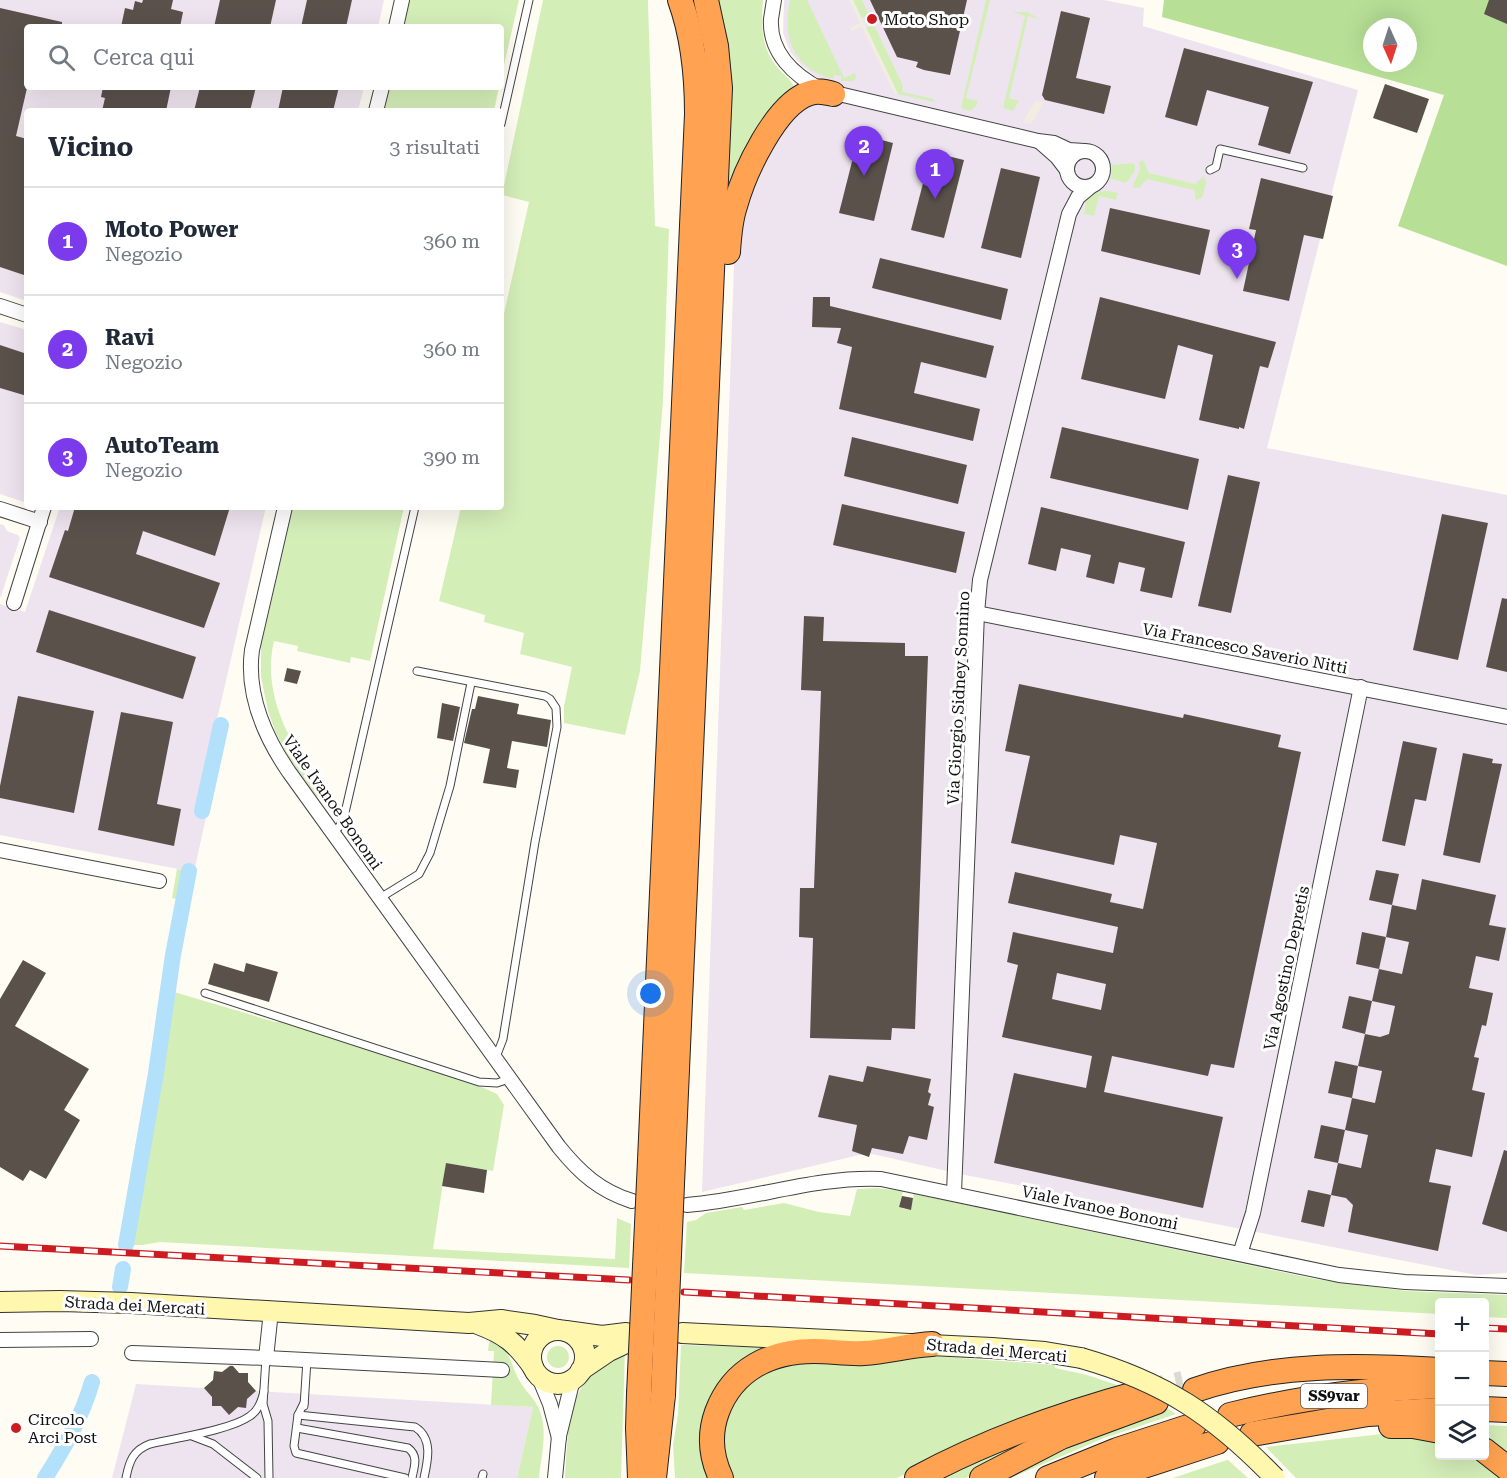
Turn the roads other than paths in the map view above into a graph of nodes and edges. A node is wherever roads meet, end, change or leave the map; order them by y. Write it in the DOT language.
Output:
graph roads {
  1 [pos="402,0"];
  2 [pos="529,0"];
  3 [pos="680,0"];
  4 [pos="706,0"];
  5 [pos="774,0"];
  6 [pos="397,24"];
  7 [pos="381,90"];
  8 [pos="833,94"];
  9 [pos="377,108"];
  10 [pos="504,111"];
  11 [pos="1038,141"];
  12 [pos="1084,152"];
  13 [pos="1303,168"];
  14 [pos="1210,170"];
  15 [pos="1068,173"];
  16 [pos="1090,187"];
  17 [pos="1069,214"];
  18 [pos="0,306"];
  19 [pos="24,314"];
  20 [pos="706,411"];
  21 [pos="0,509"];
  22 [pos="43,510"];
  23 [pos="284,510"];
  24 [pos="414,510"];
  25 [pos="40,522"];
  26 [pos="14,603"];
  27 [pos="976,613"];
  28 [pos="417,671"];
  29 [pos="471,683"];
  30 [pos="1361,687"];
  31 [pos="1507,717"];
  32 [pos="333,833"];
  33 [pos="0,850"];
  34 [pos="159,881"];
  35 [pos="380,898"];
  36 [pos="205,993"];
  37 [pos="493,1056"];
  38 [pos="509,1079"];
  39 [pos="662,1160"];
  40 [pos="954,1193"];
  41 [pos="632,1201"];
  42 [pos="687,1205"];
  43 [pos="1240,1254"];
  44 [pos="1507,1286"];
  45 [pos="0,1302"];
  46 [pos="271,1311"];
  47 [pos="469,1323"];
  48 [pos="560,1331"];
  49 [pos="682,1333"];
  50 [pos="91,1339"];
  51 [pos="0,1340"];
  52 [pos="932,1344"];
  53 [pos="132,1353"];
  54 [pos="266,1358"];
  55 [pos="307,1360"];
  56 [pos="502,1370"];
  57 [pos="1435,1370"];
  58 [pos="535,1371"];
  59 [pos="1489,1373"];
  60 [pos="577,1374"];
  61 [pos="1507,1374"];
  62 [pos="1435,1386"];
  63 [pos="1489,1386"];
  64 [pos="1189,1387"];
  65 [pos="1507,1387"];
  66 [pos="264,1391"];
  67 [pos="663,1402"];
  68 [pos="304,1403"];
  69 [pos="1489,1409"];
  70 [pos="1435,1410"];
  71 [pos="1507,1410"];
  72 [pos="298,1415"];
  73 [pos="1230,1415"];
  74 [pos="313,1416"];
  75 [pos="1194,1425"];
  76 [pos="297,1428"];
  77 [pos="638,1428"];
  78 [pos="1435,1430"];
  79 [pos="182,1437"];
  80 [pos="559,1440"];
  81 [pos="1217,1442"];
  82 [pos="1489,1453"];
  83 [pos="1507,1468"];
  84 [pos="126,1478"];
  85 [pos="257,1478"];
  86 [pos="269,1478"];
  87 [pos="405,1478"];
  88 [pos="412,1478"];
  89 [pos="424,1478"];
  90 [pos="555,1478"];
  91 [pos="630,1478"];
  92 [pos="640,1478"];
  93 [pos="654,1478"];
  94 [pos="667,1478"];
  95 [pos="721,1478"];
  96 [pos="917,1478"];
  97 [pos="982,1478"];
  98 [pos="1048,1478"];
  99 [pos="1107,1478"];
  100 [pos="1275,1478"];
  1 -- 6 [label="street"];
  2 -- 10 [label="lane"];
  3 -- 39 [label="highway"];
  4 -- 20 [label="highway"];
  5 -- 8 [label="street"];
  7 -- 9 [label="street"];
  8 -- 11 [label="street"];
  8 -- 20 [label="highway"];
  11 -- 12 [label="street"];
  11 -- 15 [label="street"];
  12 -- 15 [label="street"];
  12 -- 16 [label="street"];
  13 -- 14 [label="lane"];
  15 -- 16 [label="street"];
  15 -- 17 [label="street, Via Giorgio Sidney Sonnino"];
  16 -- 17 [label="street, Via Giorgio Sidney Sonnino"];
  17 -- 27 [label="street, Via Giorgio Sidney Sonnino"];
  18 -- 19 [label="street"];
  20 -- 39 [label="highway"];
  21 -- 25 [label="street"];
  22 -- 25 [label="street"];
  23 -- 32 [label="street, Viale Ivanoe Bonomi"];
  24 -- 32 [label="lane"];
  25 -- 26 [label="street"];
  27 -- 30 [label="street, Via Francesco Saverio Nitti"];
  27 -- 40 [label="street, Via Giorgio Sidney Sonnino"];
  28 -- 29 [label="lane"];
  29 -- 35 [label="lane"];
  29 -- 37 [label="lane"];
  30 -- 31 [label="street, Via Francesco Saverio Nitti"];
  30 -- 43 [label="street, Via Agostino Depretis"];
  32 -- 35 [label="street, Viale Ivanoe Bonomi"];
  33 -- 34 [label="street"];
  35 -- 37 [label="street, Viale Ivanoe Bonomi"];
  36 -- 38 [label="lane"];
  37 -- 38 [label="street, Viale Ivanoe Bonomi"];
  38 -- 41 [label="street, Viale Ivanoe Bonomi"];
  39 -- 67 [label="highway, bridge"];
  39 -- 77 [label="highway, bridge"];
  40 -- 42 [label="street, Viale Ivanoe Bonomi"];
  40 -- 43 [label="street, Viale Ivanoe Bonomi"];
  43 -- 44 [label="street, Viale Ivanoe Bonomi"];
  45 -- 46 [label="street, Strada dei Mercati"];
  46 -- 47 [label="street, Strada dei Mercati"];
  46 -- 54 [label="street"];
  47 -- 48 [label="street, Strada dei Mercati"];
  47 -- 58 [label="street, Strada dei Mercati"];
  48 -- 58 [label="street"];
  48 -- 60 [label="street"];
  48 -- 60 [label="street, Strada dei Mercati"];
  49 -- 52 [label="street, Strada dei Mercati"];
  50 -- 51 [label="street"];
  52 -- 95 [label="highway"];
  52 -- 100 [label="street, Strada dei Mercati, bridge"];
  53 -- 54 [label="street"];
  54 -- 55 [label="street"];
  54 -- 66 [label="lane"];
  55 -- 56 [label="street"];
  55 -- 68 [label="lane"];
  57 -- 64 [label="highway"];
  58 -- 60 [label="street"];
  58 -- 80 [label="street"];
  59 -- 61 [label="highway"];
  60 -- 80 [label="street"];
  62 -- 73 [label="highway, SS9var"];
  63 -- 65 [label="highway"];
  66 -- 79 [label="lane"];
  66 -- 86 [label="lane"];
  67 -- 93 [label="highway"];
  67 -- 94 [label="highway"];
  68 -- 72 [label="lane"];
  68 -- 74 [label="lane"];
  69 -- 71 [label="highway"];
  70 -- 78 [label="highway, SS9var"];
  72 -- 74 [label="lane"];
  72 -- 76 [label="lane"];
  74 -- 89 [label="lane"];
  75 -- 98 [label="highway"];
  76 -- 87 [label="lane"];
  76 -- 88 [label="lane"];
  77 -- 91 [label="highway"];
  77 -- 92 [label="highway"];
  79 -- 84 [label="lane"];
  79 -- 85 [label="lane"];
  80 -- 90 [label="street"];
  81 -- 99 [label="highway"];
  82 -- 83 [label="highway"];
  96 -- 97 [label="highway"];
}
